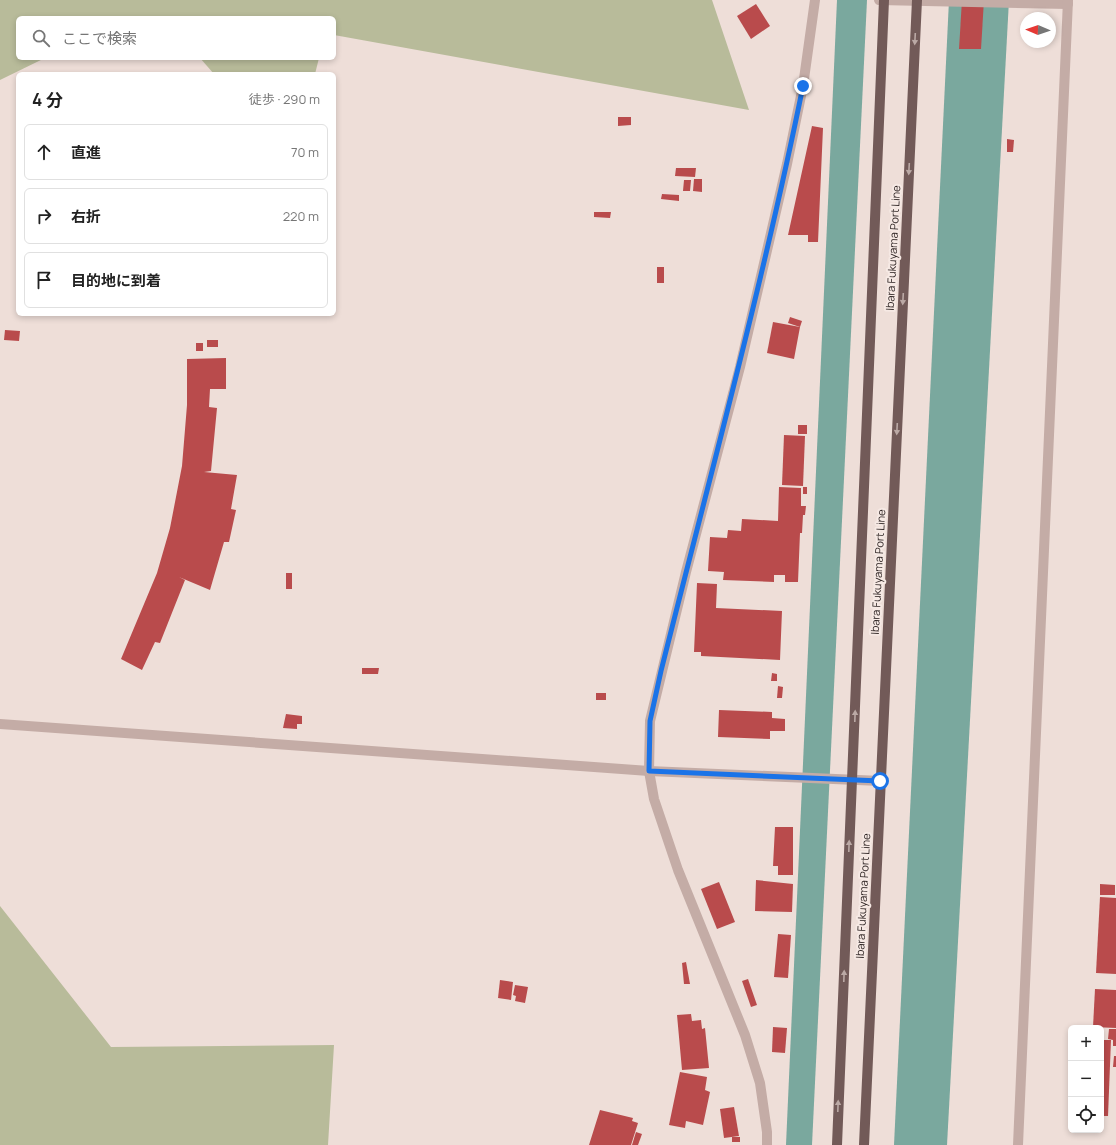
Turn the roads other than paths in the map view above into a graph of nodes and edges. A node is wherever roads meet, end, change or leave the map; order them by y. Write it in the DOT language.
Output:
graph roads {
  1 [pos="815,0"];
  2 [pos="879,0"];
  3 [pos="884,0"];
  4 [pos="943,0"];
  5 [pos="917,1"];
  6 [pos="1068,2"];
  7 [pos="0,724"];
  8 [pos="649,771"];
  9 [pos="852,780"];
  10 [pos="880,781"];
  11 [pos="767,1145"];
  12 [pos="837,1145"];
  13 [pos="864,1145"];
  14 [pos="1018,1145"];
  1 -- 8 [label="street"];
  2 -- 3 [label="street"];
  3 -- 5 [label="street"];
  9 -- 3 [label="main road, Ibara Fukuyama Port Line, one-way"];
  4 -- 5 [label="street"];
  4 -- 6 [label="street"];
  5 -- 10 [label="main road, Ibara Fukuyama Port Line, one-way"];
  6 -- 14 [label="street"];
  7 -- 8 [label="street"];
  8 -- 9 [label="street"];
  8 -- 11 [label="street"];
  9 -- 10 [label="street"];
  12 -- 9 [label="main road, Ibara Fukuyama Port Line, one-way"];
  10 -- 13 [label="main road, Ibara Fukuyama Port Line"];
}
